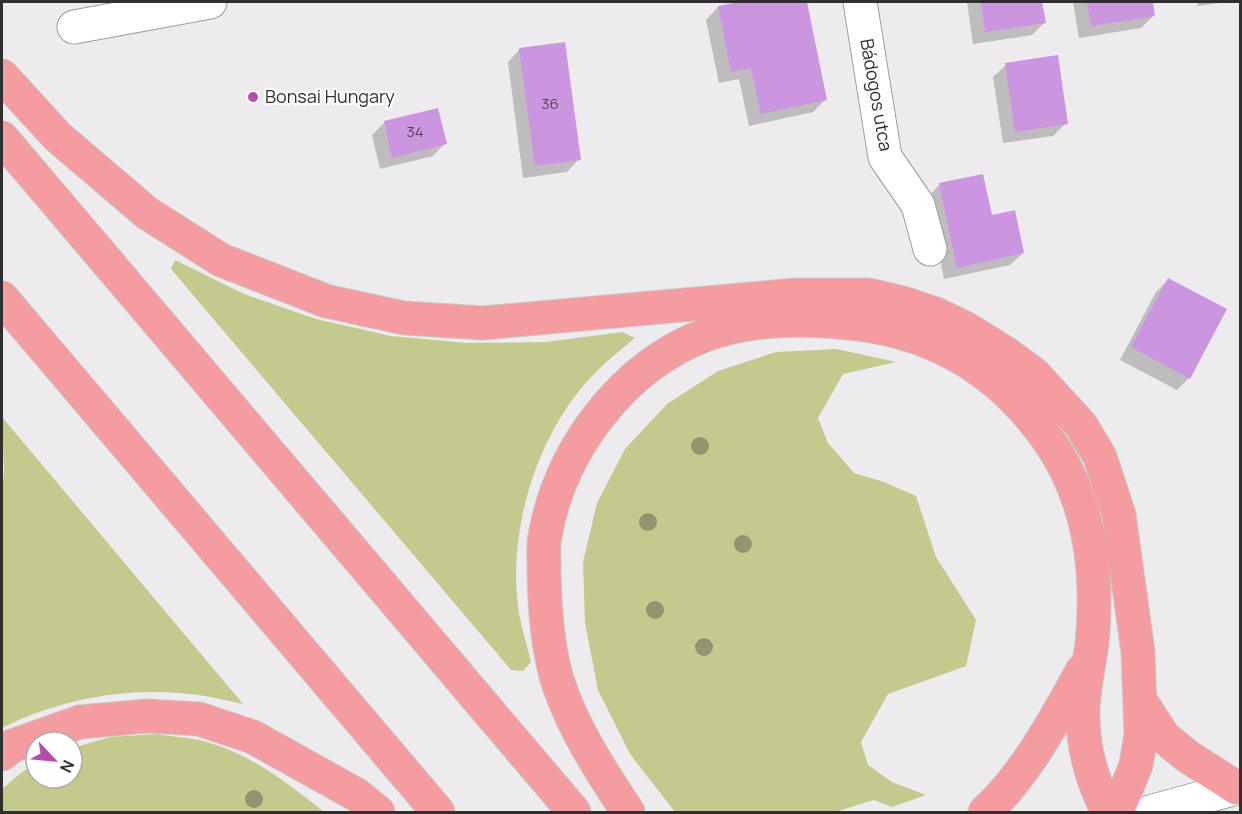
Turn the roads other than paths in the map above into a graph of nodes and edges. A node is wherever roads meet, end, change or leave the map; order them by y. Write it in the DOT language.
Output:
graph roads {
  1 [pos="210,2"];
  2 [pos="860,2"];
  3 [pos="74,27"];
  4 [pos="2,76"];
  5 [pos="2,138"];
  6 [pos="930,249"];
  7 [pos="2,298"];
  8 [pos="1089,659"];
  9 [pos="1140,699"];
  10 [pos="2,754"];
  11 [pos="1239,788"];
  12 [pos="378,813"];
  13 [pos="438,813"];
  14 [pos="574,813"];
  15 [pos="628,813"];
  16 [pos="985,813"];
  17 [pos="1108,813"];
  18 [pos="1117,813"];
  19 [pos="1150,813"];
  1 -- 3 [label="street"];
  2 -- 6 [label="street, Bádogos utca"];
  4 -- 9 [label="highway"];
  5 -- 14 [label="highway"];
  7 -- 13 [label="highway"];
  8 -- 15 [label="highway"];
  8 -- 16 [label="highway"];
  8 -- 17 [label="highway"];
  9 -- 11 [label="highway"];
  9 -- 18 [label="highway"];
  10 -- 12 [label="highway"];
  11 -- 19 [label="street"];
}
